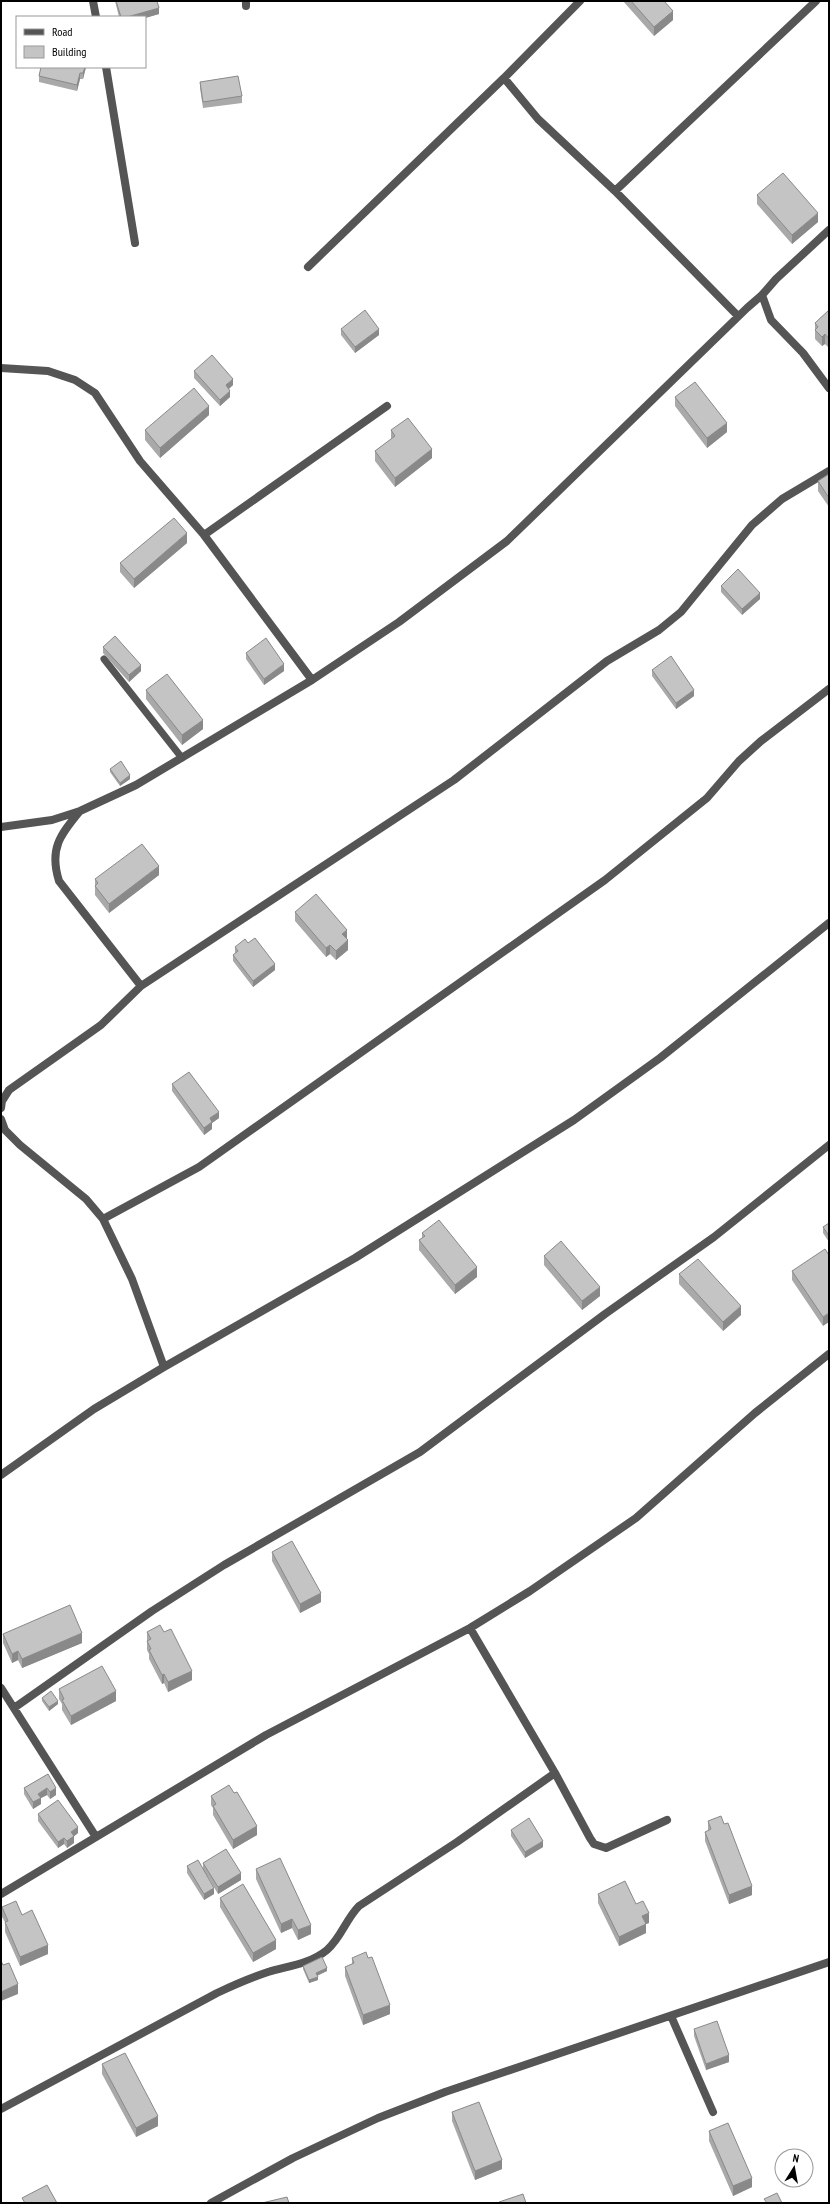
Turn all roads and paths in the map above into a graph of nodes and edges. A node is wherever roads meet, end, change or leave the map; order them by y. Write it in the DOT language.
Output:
graph roads {
  1 [pos="93,1"];
  2 [pos="580,1"];
  3 [pos="816,1"];
  4 [pos="96,16"];
  5 [pos="106,68"];
  6 [pos="504,78"];
  7 [pos="615,191"];
  8 [pos="829,230"];
  9 [pos="135,243"];
  10 [pos="308,267"];
  11 [pos="762,295"];
  12 [pos="738,316"];
  13 [pos="1,368"];
  14 [pos="829,388"];
  15 [pos="387,406"];
  16 [pos="829,470"];
  17 [pos="204,535"];
  18 [pos="104,659"];
  19 [pos="312,680"];
  20 [pos="829,689"];
  21 [pos="182,758"];
  22 [pos="80,811"];
  23 [pos="1,827"];
  24 [pos="829,923"];
  25 [pos="141,986"];
  26 [pos="1,1108"];
  27 [pos="1,1119"];
  28 [pos="829,1145"];
  29 [pos="103,1219"];
  30 [pos="829,1354"];
  31 [pos="164,1367"];
  32 [pos="1,1474"];
  33 [pos="470,1628"];
  34 [pos="1,1688"];
  35 [pos="14,1708"];
  36 [pos="555,1773"];
  37 [pos="667,1820"];
  38 [pos="96,1837"];
  39 [pos="1,1894"];
  40 [pos="829,1962"];
  41 [pos="671,2016"];
  42 [pos="1,2108"];
  43 [pos="713,2112"];
  44 [pos="211,2203"];
  1 -- 4 [label="street"];
  2 -- 6 [label="street"];
  3 -- 7 [label="street"];
  5 -- 9 [label="street"];
  6 -- 7 [label="street"];
  6 -- 10 [label="street"];
  7 -- 12 [label="street"];
  8 -- 11 [label="street"];
  11 -- 12 [label="street"];
  11 -- 14 [label="street"];
  12 -- 19 [label="street"];
  13 -- 17 [label="street"];
  15 -- 17 [label="street"];
  16 -- 25 [label="street"];
  17 -- 19 [label="street"];
  18 -- 21 [label="lane"];
  19 -- 21 [label="street"];
  20 -- 29 [label="street"];
  21 -- 22 [label="street"];
  22 -- 23 [label="street"];
  22 -- 25 [label="street"];
  24 -- 31 [label="street"];
  25 -- 26 [label="street"];
  27 -- 29 [label="street"];
  28 -- 35 [label="street"];
  29 -- 31 [label="street"];
  30 -- 33 [label="street"];
  31 -- 32 [label="street"];
  33 -- 36 [label="street"];
  33 -- 38 [label="street"];
  34 -- 35 [label="street"];
  35 -- 38 [label="street"];
  36 -- 37 [label="street"];
  36 -- 42 [label="street"];
  38 -- 39 [label="street"];
  40 -- 41 [label="street"];
  41 -- 43 [label="street"];
  41 -- 44 [label="street"];
}
